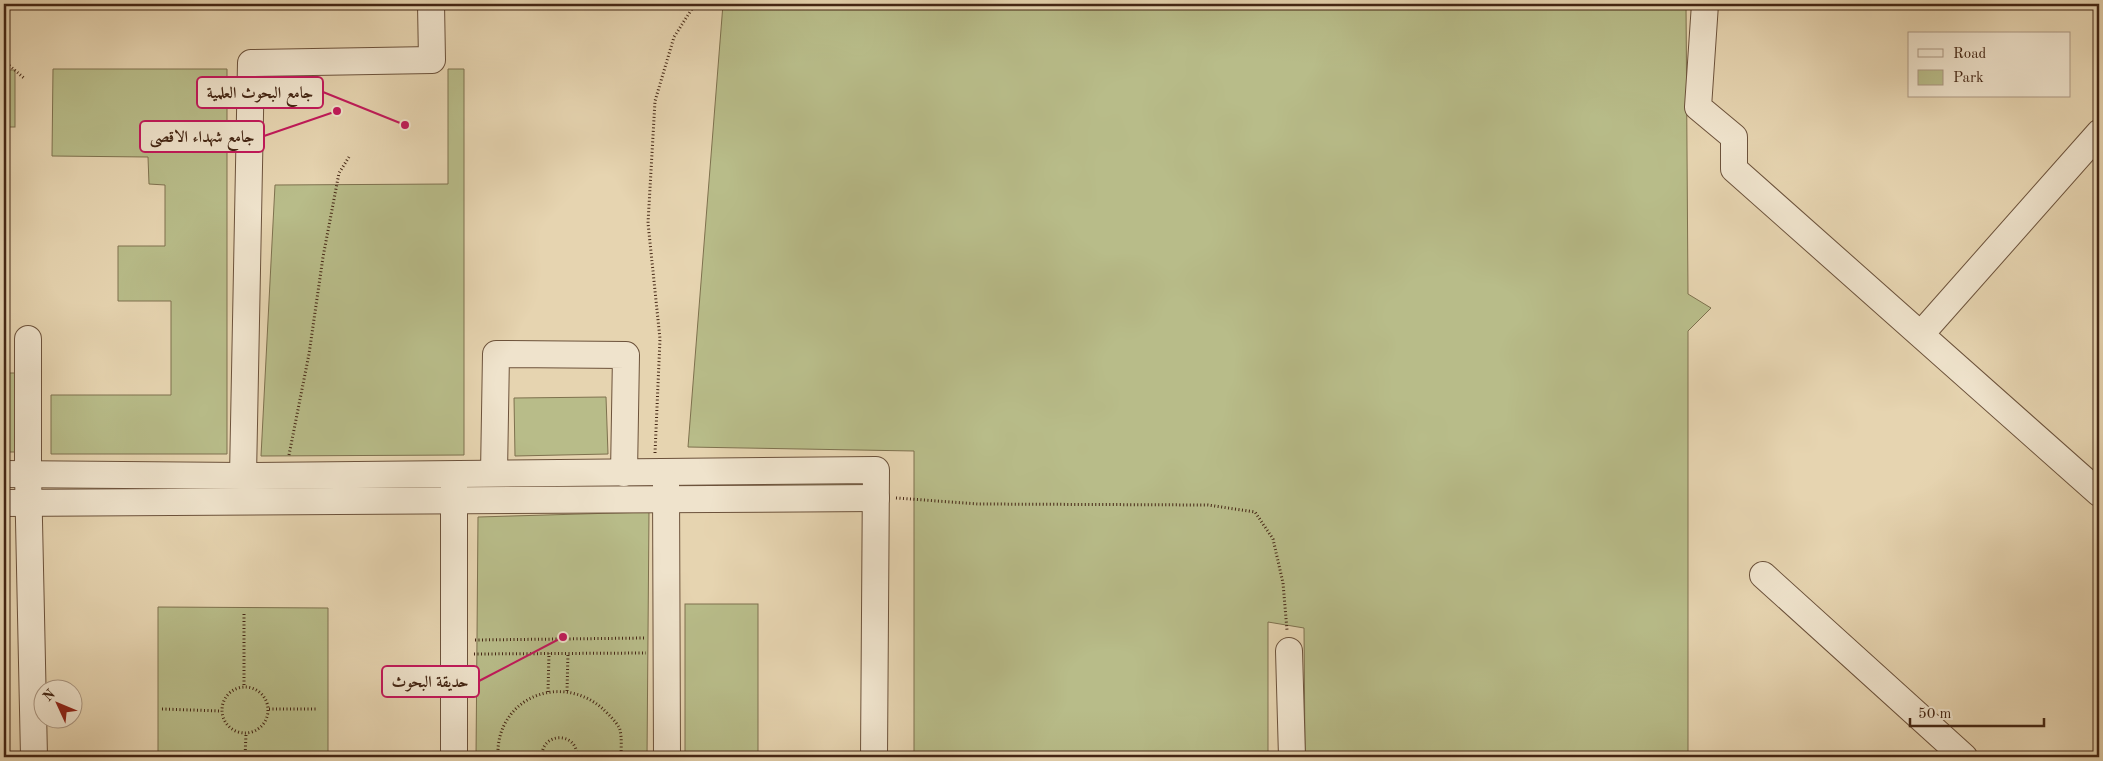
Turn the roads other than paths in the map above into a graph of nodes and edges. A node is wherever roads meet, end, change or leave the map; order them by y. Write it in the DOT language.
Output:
graph roads {
  1 [pos="431,4"];
  2 [pos="1705,4"];
  3 [pos="2099,132"];
  4 [pos="1920,334"];
  5 [pos="28,339"];
  6 [pos="454,473"];
  7 [pos="494,473"];
  8 [pos="624,473"];
  9 [pos="661,473"];
  10 [pos="16,474"];
  11 [pos="243,476"];
  12 [pos="2099,493"];
  13 [pos="876,498"];
  14 [pos="666,500"];
  15 [pos="454,501"];
  16 [pos="16,503"];
  17 [pos="1763,575"];
  18 [pos="1289,651"];
  19 [pos="34,757"];
  20 [pos="454,757"];
  21 [pos="666,757"];
  22 [pos="874,757"];
  23 [pos="1292,757"];
  24 [pos="1964,757"];
  1 -- 11 [label="street"];
  2 -- 4 [label="street"];
  3 -- 4 [label="street"];
  4 -- 12 [label="street"];
  5 -- 10 [label="street"];
  6 -- 7 [label="street"];
  6 -- 11 [label="street"];
  6 -- 15 [label="street"];
  7 -- 8 [label="street"];
  7 -- 8 [label="street"];
  8 -- 9 [label="street"];
  9 -- 13 [label="street"];
  9 -- 14 [label="street"];
  10 -- 11 [label="street"];
  10 -- 16 [label="street"];
  13 -- 14 [label="street"];
  13 -- 22 [label="street"];
  14 -- 15 [label="street"];
  14 -- 21 [label="street"];
  15 -- 16 [label="street"];
  15 -- 20 [label="street"];
  16 -- 19 [label="street"];
  17 -- 24 [label="street"];
  18 -- 23 [label="street"];
}
